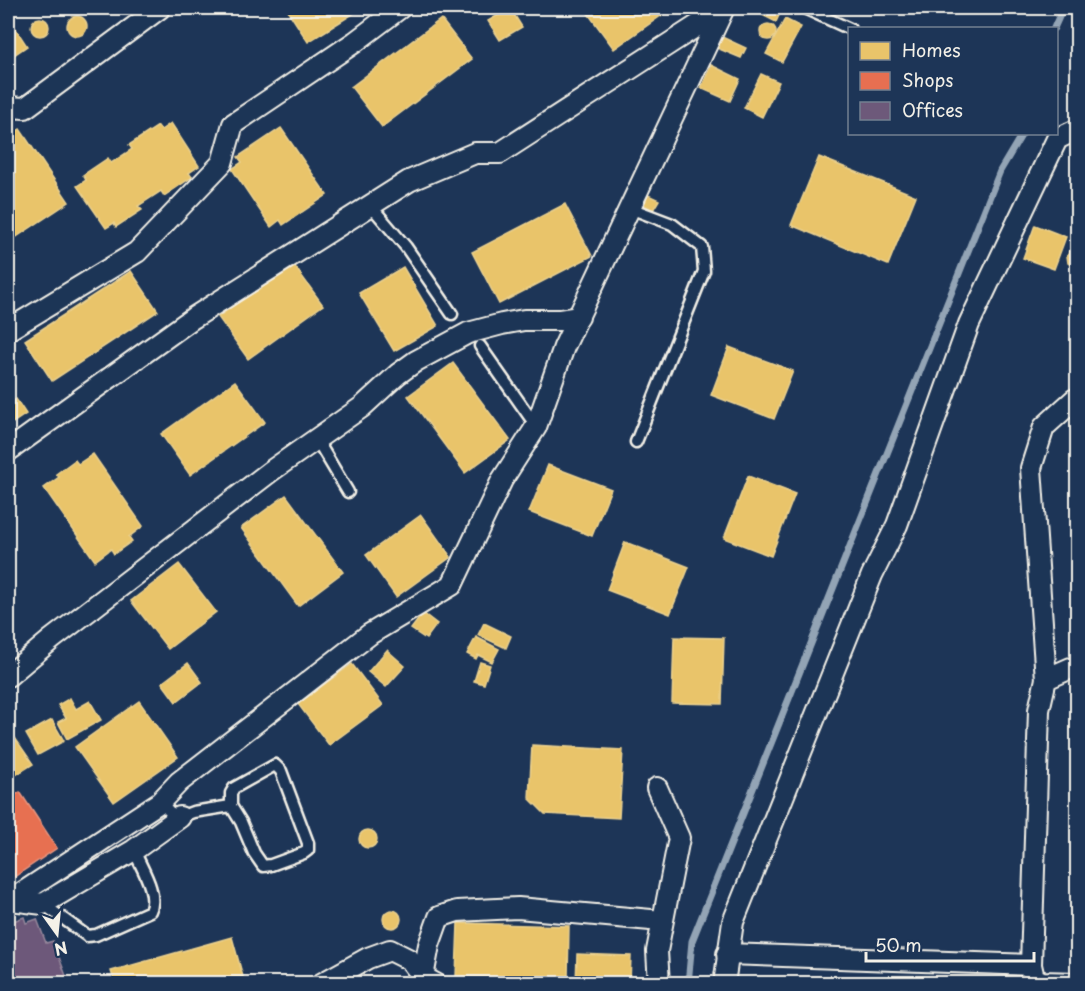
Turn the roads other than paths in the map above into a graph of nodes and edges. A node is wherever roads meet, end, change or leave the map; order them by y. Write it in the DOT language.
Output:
graph roads {
  1 [pos="160,8"];
  2 [pos="400,8"];
  3 [pos="723,8"];
  4 [pos="804,8"];
  5 [pos="848,29"];
  6 [pos="8,107"];
  7 [pos="1077,129"];
  8 [pos="371,206"];
  9 [pos="630,208"];
  10 [pos="452,314"];
  11 [pos="579,316"];
  12 [pos="8,330"];
  13 [pos="480,346"];
  14 [pos="1077,399"];
  15 [pos="536,427"];
  16 [pos="317,440"];
  17 [pos="636,442"];
  18 [pos="8,451"];
  19 [pos="348,492"];
  20 [pos="1077,668"];
  21 [pos="8,676"];
  22 [pos="1046,679"];
  23 [pos="657,788"];
  24 [pos="160,802"];
  25 [pos="231,806"];
  26 [pos="180,817"];
  27 [pos="134,850"];
  28 [pos="9,901"];
  29 [pos="43,904"];
  30 [pos="662,921"];
  31 [pos="728,954"];
  32 [pos="1031,965"];
  33 [pos="430,980"];
  34 [pos="1077,983"];
  35 [pos="321,984"];
  36 [pos="659,984"];
  37 [pos="724,984"];
  1 -- 6 [label="street"];
  2 -- 12 [label="street"];
  3 -- 8 [label="street"];
  3 -- 9 [label="street"];
  4 -- 5 [label="lane"];
  7 -- 31 [label="street"];
  8 -- 10 [label="lane"];
  8 -- 18 [label="street"];
  9 -- 11 [label="street"];
  9 -- 17 [label="lane"];
  11 -- 15 [label="street"];
  11 -- 16 [label="street"];
  13 -- 15 [label="lane"];
  14 -- 22 [label="street"];
  15 -- 24 [label="street"];
  16 -- 19 [label="lane"];
  16 -- 21 [label="street"];
  20 -- 22 [label="street"];
  22 -- 32 [label="street"];
  23 -- 30 [label="street"];
  24 -- 26 [label="lane"];
  24 -- 28 [label="street"];
  25 -- 25 [label="lane"];
  25 -- 26 [label="lane"];
  26 -- 27 [label="street"];
  27 -- 29 [label="street"];
  27 -- 29 [label="lane"];
  28 -- 29 [label="street"];
  30 -- 33 [label="street"];
  30 -- 36 [label="street"];
  31 -- 32 [label="street"];
  31 -- 37 [label="street"];
  32 -- 34 [label="street"];
  33 -- 35 [label="street"];
}
